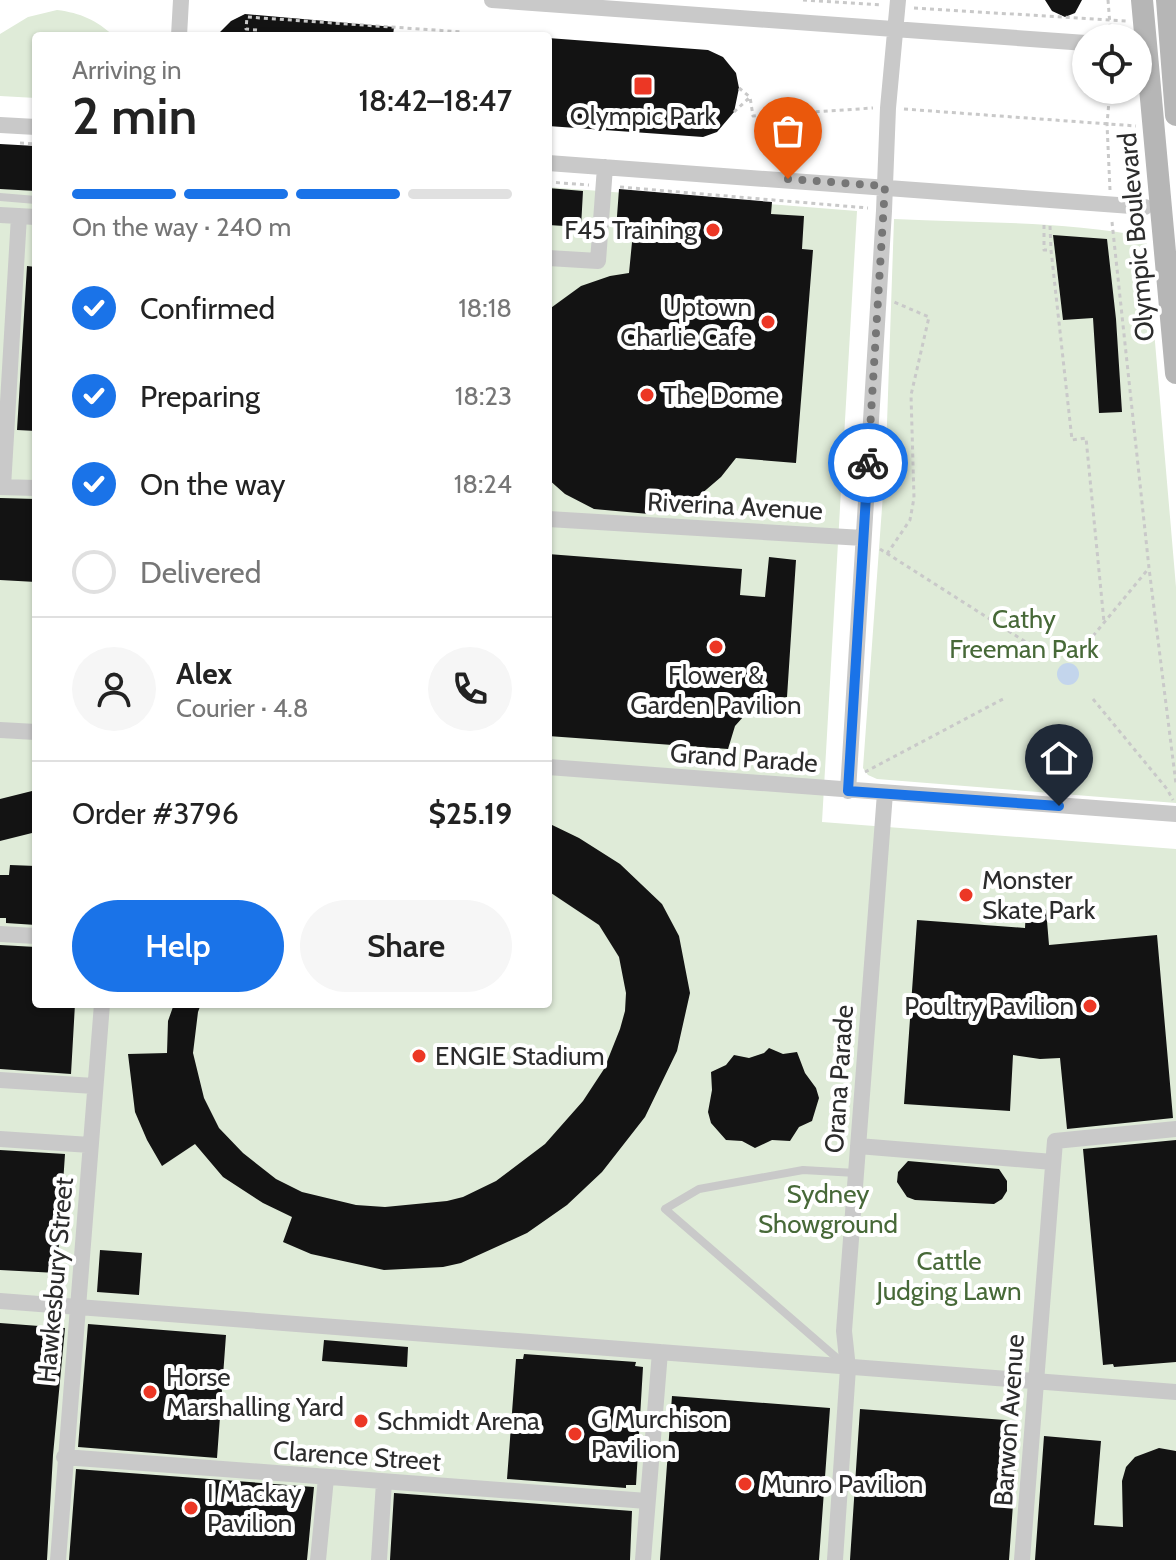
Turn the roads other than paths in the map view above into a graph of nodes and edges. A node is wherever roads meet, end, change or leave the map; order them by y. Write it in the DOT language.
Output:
graph roads {
  1 [pos="181,0"];
  2 [pos="492,0"];
  3 [pos="1142,0"];
  4 [pos="1167,0"];
  5 [pos="890,3"];
  6 [pos="1142,24"];
  7 [pos="894,29"];
  8 [pos="179,32"];
  9 [pos="1072,42"];
  10 [pos="1152,48"];
  11 [pos="1173,50"];
  12 [pos="1148,104"];
  13 [pos="1176,115"];
  14 [pos="0,125"];
  15 [pos="32,127"];
  16 [pos="552,163"];
  17 [pos="605,167"];
  18 [pos="885,186"];
  19 [pos="0,197"];
  20 [pos="32,200"];
  21 [pos="1145,207"];
  22 [pos="0,215"];
  23 [pos="28,217"];
  24 [pos="552,258"];
  25 [pos="1176,373"];
  26 [pos="1,487"];
  27 [pos="32,488"];
  28 [pos="552,519"];
  29 [pos="863,538"];
  30 [pos="0,730"];
  31 [pos="32,732"];
  32 [pos="552,767"];
  33 [pos="848,791"];
  34 [pos="885,793"];
  35 [pos="1176,814"];
  36 [pos="0,934"];
  37 [pos="32,936"];
  38 [pos="102,1008"];
  39 [pos="0,1080"];
  40 [pos="94,1086"];
  41 [pos="1176,1129"];
  42 [pos="0,1139"];
  43 [pos="90,1145"];
  44 [pos="858,1146"];
  45 [pos="1053,1162"];
  46 [pos="856,1173"];
  47 [pos="0,1301"];
  48 [pos="76,1308"];
  49 [pos="660,1352"];
  50 [pos="848,1368"];
  51 [pos="1036,1380"];
  52 [pos="1176,1392"];
  53 [pos="64,1457"];
  54 [pos="326,1478"];
  55 [pos="384,1482"];
  56 [pos="647,1501"];
  57 [pos="58,1560"];
  58 [pos="318,1560"];
  59 [pos="379,1560"];
  60 [pos="643,1560"];
  61 [pos="835,1560"];
  62 [pos="1022,1560"];
  1 -- 8 [label="street"];
  2 -- 7 [label="street"];
  3 -- 6 [label="street, Olympic Boulevard"];
  4 -- 11 [label="street, Olympic Boulevard"];
  5 -- 7 [label="street"];
  7 -- 9 [label="street"];
  7 -- 18 [label="street"];
  10 -- 11 [label="street"];
  11 -- 13 [label="street, Olympic Boulevard"];
  12 -- 25 [label="street, Olympic Boulevard"];
  14 -- 15 [label="street"];
  16 -- 17 [label="street"];
  17 -- 18 [label="street"];
  17 -- 24 [label="street"];
  18 -- 21 [label="street"];
  18 -- 29 [label="street"];
  19 -- 20 [label="lane"];
  22 -- 23 [label="street"];
  23 -- 26 [label="street"];
  26 -- 27 [label="street"];
  28 -- 29 [label="street, Riverina Avenue"];
  29 -- 33 [label="street"];
  30 -- 31 [label="street"];
  32 -- 33 [label="street, Grand Parade"];
  33 -- 34 [label="street, Grand Parade"];
  34 -- 35 [label="street, Grand Parade"];
  34 -- 44 [label="street, Orana Parade"];
  36 -- 37 [label="street"];
  38 -- 40 [label="street, Hawkesbury Street"];
  39 -- 40 [label="street"];
  40 -- 43 [label="street, Hawkesbury Street"];
  41 -- 45 [label="street, Barwon Avenue"];
  42 -- 43 [label="street"];
  43 -- 48 [label="street, Hawkesbury Street"];
  44 -- 45 [label="street"];
  44 -- 46 [label="street, Orana Parade"];
  45 -- 51 [label="street, Barwon Avenue"];
  46 -- 50 [label="street, Orana Parade"];
  46 -- 50 [label="lane"];
  47 -- 48 [label="street"];
  48 -- 49 [label="street"];
  48 -- 53 [label="street, Hawkesbury Street"];
  49 -- 50 [label="street"];
  49 -- 56 [label="street"];
  50 -- 51 [label="street"];
  50 -- 61 [label="street, Orana Parade"];
  51 -- 52 [label="street"];
  51 -- 62 [label="street, Barwon Avenue"];
  53 -- 54 [label="street, Clarence Street"];
  53 -- 57 [label="street, Hawkesbury Street"];
  54 -- 55 [label="street, Clarence Street"];
  54 -- 58 [label="street"];
  55 -- 56 [label="street, Clarence Street"];
  55 -- 59 [label="street"];
  56 -- 60 [label="street"];
}
